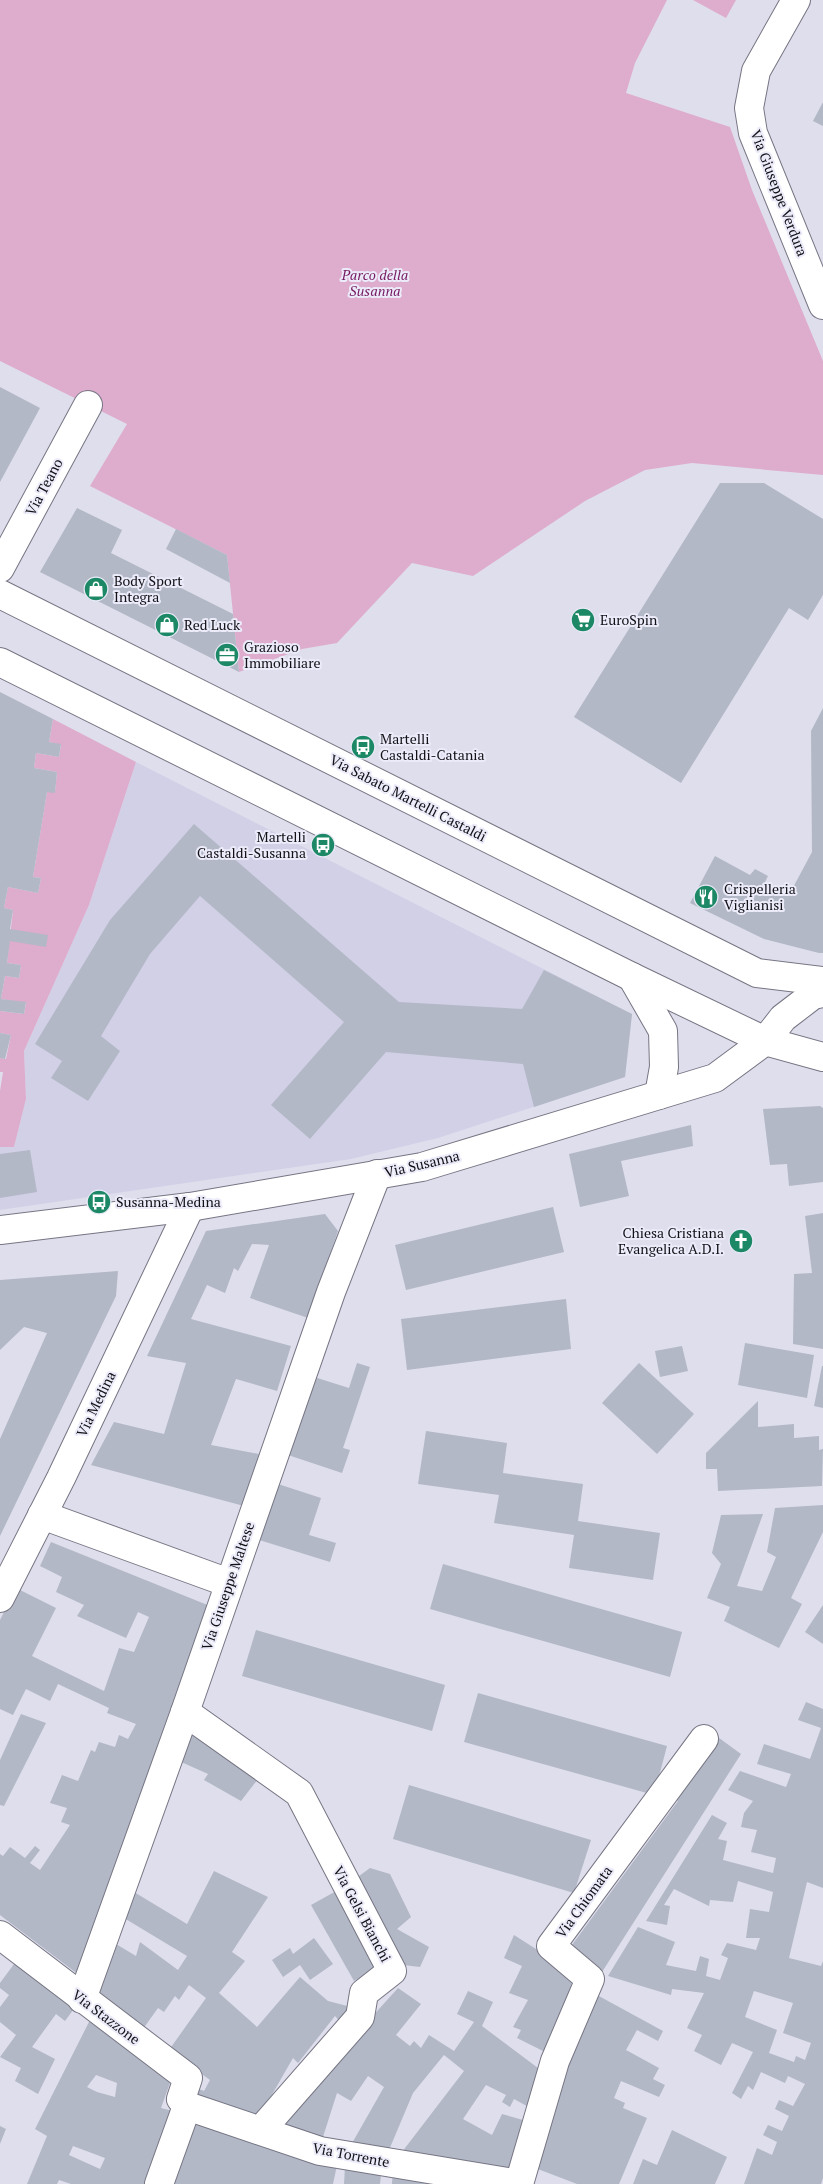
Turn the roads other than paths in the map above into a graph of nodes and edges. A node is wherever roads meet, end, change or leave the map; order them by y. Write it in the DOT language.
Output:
graph roads {
  1 [pos="796,0"];
  2 [pos="823,305"];
  3 [pos="88,405"];
  4 [pos="0,568"];
  5 [pos="0,594"];
  6 [pos="0,662"];
  7 [pos="632,977"];
  8 [pos="823,981"];
  9 [pos="823,993"];
  10 [pos="764,1041"];
  11 [pos="823,1057"];
  12 [pos="659,1095"];
  13 [pos="377,1174"];
  14 [pos="190,1208"];
  15 [pos="0,1230"];
  16 [pos="42,1515"];
  17 [pos="229,1584"];
  18 [pos="0,1598"];
  19 [pos="185,1712"];
  20 [pos="704,1739"];
  21 [pos="0,1936"];
  22 [pos="82,1999"];
  23 [pos="187,2106"];
  24 [pos="261,2130"];
  25 [pos="159,2184"];
  26 [pos="519,2184"];
  1 -- 2 [label="street, Via Giuseppe Verdura"];
  3 -- 4 [label="street, Via Teano"];
  5 -- 8 [label="street, Via Sabato Martelli Castaldi"];
  6 -- 7 [label="street"];
  7 -- 10 [label="street"];
  7 -- 12 [label="street"];
  9 -- 10 [label="street, Via Susanna"];
  10 -- 11 [label="street"];
  10 -- 12 [label="street, Via Susanna"];
  12 -- 13 [label="street, Via Susanna"];
  13 -- 14 [label="street, Via Susanna"];
  13 -- 17 [label="street, Via Giuseppe Maltese"];
  14 -- 15 [label="street, Via Susanna"];
  14 -- 16 [label="street, Via Medina"];
  16 -- 17 [label="street"];
  16 -- 18 [label="street, Via Medina"];
  17 -- 19 [label="street, Via Giuseppe Maltese"];
  19 -- 22 [label="street, Via Giuseppe Maltese"];
  19 -- 24 [label="street, Via Gelsi Bianchi"];
  20 -- 26 [label="street, Via Chiomata"];
  21 -- 22 [label="street, Via Stazzone"];
  22 -- 23 [label="street, Via Stazzone"];
  23 -- 24 [label="street, Via Torrente"];
  23 -- 25 [label="street"];
  24 -- 26 [label="street, Via Torrente"];
}
